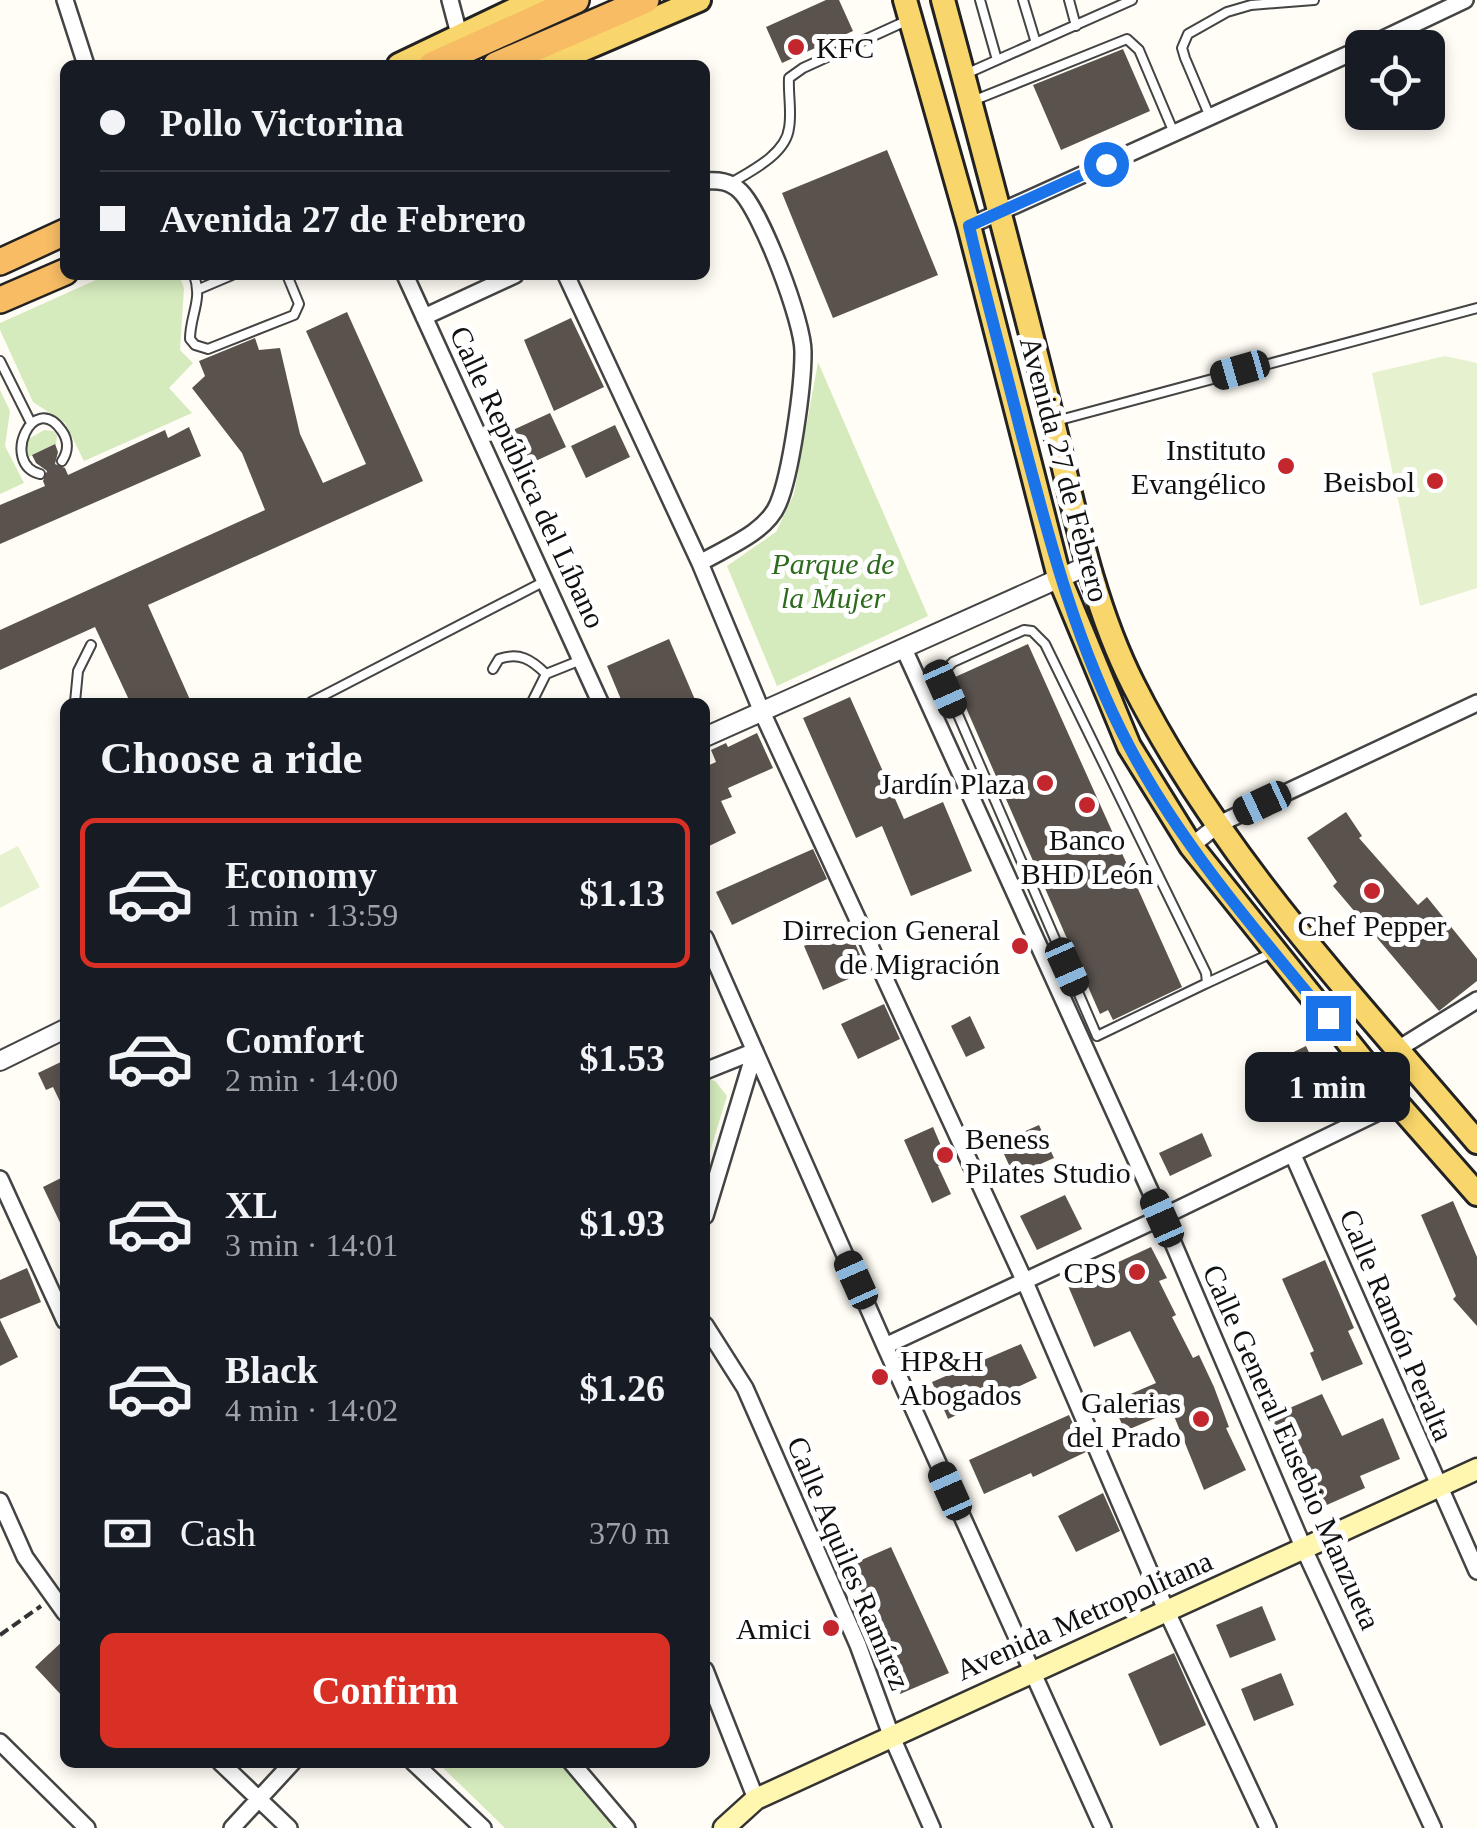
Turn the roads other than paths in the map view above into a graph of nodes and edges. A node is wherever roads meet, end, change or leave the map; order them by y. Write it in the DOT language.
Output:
graph roads {
  1 [pos="65,0"];
  2 [pos="450,0"];
  3 [pos="535,0"];
  4 [pos="576,0"];
  5 [pos="646,0"];
  6 [pos="699,0"];
  7 [pos="944,0"];
  8 [pos="980,0"];
  9 [pos="1023,0"];
  10 [pos="1069,0"];
  11 [pos="1132,0"];
  12 [pos="1314,0"];
  13 [pos="1465,0"];
  14 [pos="1109,5"];
  15 [pos="907,9"];
  16 [pos="1076,26"];
  17 [pos="1401,30"];
  18 [pos="468,39"];
  19 [pos="1036,43"];
  20 [pos="1345,56"];
  21 [pos="84,60"];
  22 [pos="412,60"];
  23 [pos="439,60"];
  24 [pos="508,60"];
  25 [pos="559,60"];
  26 [pos="997,60"];
  27 [pos="964,75"];
  28 [pos="971,102"];
  29 [pos="1210,117"];
  30 [pos="1174,134"];
  31 [pos="710,181"];
  32 [pos="731,183"];
  33 [pos="1000,211"];
  34 [pos="969,226"];
  35 [pos="60,234"];
  36 [pos="0,262"];
  37 [pos="60,274"];
  38 [pos="196,280"];
  39 [pos="220,280"];
  40 [pos="289,280"];
  41 [pos="407,280"];
  42 [pos="504,280"];
  43 [pos="568,280"];
  44 [pos="199,289"];
  45 [pos="0,300"];
  46 [pos="1477,308"];
  47 [pos="424,317"];
  48 [pos="0,362"];
  49 [pos="30,421"];
  50 [pos="1053,422"];
  51 [pos="62,461"];
  52 [pos="40,474"];
  53 [pos="700,563"];
  54 [pos="1089,565"];
  55 [pos="1058,577"];
  56 [pos="545,581"];
  57 [pos="92,645"];
  58 [pos="904,649"];
  59 [pos="581,660"];
  60 [pos="493,669"];
  61 [pos="546,674"];
  62 [pos="75,698"];
  63 [pos="320,698"];
  64 [pos="534,698"];
  65 [pos="598,698"];
  66 [pos="1477,703"];
  67 [pos="762,712"];
  68 [pos="710,735"];
  69 [pos="1218,824"];
  70 [pos="1191,846"];
  71 [pos="710,949"];
  72 [pos="1274,952"];
  73 [pos="1208,983"];
  74 [pos="1477,1000"];
  75 [pos="60,1031"];
  76 [pos="1398,1049"];
  77 [pos="755,1051"];
  78 [pos="0,1061"];
  79 [pos="710,1068"];
  80 [pos="1397,1103"];
  81 [pos="1477,1142"];
  82 [pos="1293,1155"];
  83 [pos="0,1179"];
  84 [pos="1477,1194"];
  85 [pos="710,1200"];
  86 [pos="1162,1218"];
  87 [pos="1025,1282"];
  88 [pos="60,1310"];
  89 [pos="710,1333"];
  90 [pos="885,1346"];
  91 [pos="1477,1469"];
  92 [pos="1437,1486"];
  93 [pos="0,1501"];
  94 [pos="1304,1549"];
  95 [pos="1477,1571"];
  96 [pos="60,1607"];
  97 [pos="1166,1612"];
  98 [pos="1031,1673"];
  99 [pos="710,1683"];
  100 [pos="891,1735"];
  101 [pos="0,1742"];
  102 [pos="226,1768"];
  103 [pos="287,1768"];
  104 [pos="419,1768"];
  105 [pos="576,1768"];
  106 [pos="258,1799"];
  107 [pos="756,1799"];
  108 [pos="87,1828"];
  109 [pos="232,1828"];
  110 [pos="290,1828"];
  111 [pos="483,1828"];
  112 [pos="627,1828"];
  113 [pos="724,1828"];
  114 [pos="932,1828"];
  115 [pos="1103,1828"];
  116 [pos="1268,1828"];
  117 [pos="1433,1828"];
  1 -- 21 [label="street"];
  2 -- 18 [label="street"];
  3 -- 18 [label="main road"];
  4 -- 18 [label="highway"];
  5 -- 24 [label="highway"];
  6 -- 25 [label="main road"];
  7 -- 27 [label="main road, Avenida 27 de Febrero"];
  8 -- 26 [label="lane"];
  9 -- 19 [label="lane"];
  10 -- 16 [label="lane"];
  11 -- 14 [label="lane"];
  12 -- 29 [label="lane"];
  13 -- 17 [label="street"];
  14 -- 16 [label="lane"];
  15 -- 32 [label="lane"];
  15 -- 34 [label="main road, Avenida 27 de Febrero"];
  16 -- 19 [label="lane"];
  18 -- 22 [label="main road"];
  18 -- 23 [label="highway"];
  19 -- 26 [label="lane"];
  20 -- 29 [label="street"];
  26 -- 27 [label="lane"];
  27 -- 28 [label="main road, Avenida 27 de Febrero"];
  28 -- 30 [label="lane"];
  28 -- 33 [label="main road, Avenida 27 de Febrero"];
  29 -- 30 [label="street"];
  30 -- 33 [label="street"];
  31 -- 32 [label="street"];
  32 -- 53 [label="street"];
  33 -- 34 [label="street"];
  33 -- 50 [label="main road, Avenida 27 de Febrero"];
  34 -- 55 [label="main road, Avenida 27 de Febrero"];
  35 -- 36 [label="highway"];
  37 -- 45 [label="highway"];
  38 -- 44 [label="lane"];
  39 -- 44 [label="lane"];
  40 -- 44 [label="lane"];
  41 -- 47 [label="street, Calle República del Líbano"];
  42 -- 47 [label="street"];
  43 -- 53 [label="street"];
  46 -- 50 [label="lane"];
  47 -- 56 [label="street, Calle República del Líbano"];
  48 -- 49 [label="lane"];
  49 -- 51 [label="lane"];
  49 -- 52 [label="lane"];
  50 -- 54 [label="main road, Avenida 27 de Febrero"];
  53 -- 67 [label="street"];
  54 -- 55 [label="street"];
  54 -- 69 [label="main road, Avenida 27 de Febrero"];
  55 -- 58 [label="street"];
  55 -- 70 [label="main road, Avenida 27 de Febrero"];
  56 -- 59 [label="street, Calle República del Líbano"];
  56 -- 63 [label="lane"];
  57 -- 62 [label="lane"];
  58 -- 67 [label="street"];
  58 -- 86 [label="street, Calle General Eusebio Manzueta"];
  59 -- 61 [label="lane"];
  59 -- 65 [label="street, Calle República del Líbano"];
  60 -- 61 [label="lane"];
  61 -- 64 [label="lane"];
  66 -- 69 [label="street"];
  67 -- 68 [label="street"];
  67 -- 87 [label="street"];
  69 -- 70 [label="street"];
  69 -- 76 [label="main road, Avenida 27 de Febrero"];
  70 -- 72 [label="main road, Avenida 27 de Febrero"];
  71 -- 77 [label="street"];
  72 -- 73 [label="lane"];
  72 -- 80 [label="main road, Avenida 27 de Febrero"];
  73 -- 73 [label="lane"];
  74 -- 76 [label="street"];
  75 -- 78 [label="street"];
  76 -- 81 [label="main road, Avenida 27 de Febrero"];
  77 -- 79 [label="street"];
  77 -- 85 [label="street"];
  77 -- 90 [label="street"];
  80 -- 82 [label="street"];
  80 -- 84 [label="main road, Avenida 27 de Febrero"];
  82 -- 86 [label="street"];
  82 -- 92 [label="street, Calle Ramón Peralta"];
  83 -- 88 [label="street"];
  86 -- 87 [label="street"];
  86 -- 94 [label="street, Calle General Eusebio Manzueta"];
  87 -- 90 [label="street"];
  87 -- 97 [label="street"];
  89 -- 100 [label="street, Calle Aquiles Ramírez"];
  90 -- 98 [label="street"];
  91 -- 92 [label="main road, Avenida Metropolitana"];
  92 -- 94 [label="main road, Avenida Metropolitana"];
  92 -- 95 [label="street, Calle Ramón Peralta"];
  93 -- 96 [label="street"];
  94 -- 97 [label="main road, Avenida Metropolitana"];
  94 -- 117 [label="street, Calle General Eusebio Manzueta"];
  97 -- 98 [label="main road, Avenida Metropolitana"];
  97 -- 116 [label="street"];
  98 -- 100 [label="main road, Avenida Metropolitana"];
  98 -- 115 [label="street"];
  99 -- 107 [label="street"];
  100 -- 107 [label="main road, Avenida Metropolitana"];
  100 -- 114 [label="street, Calle Aquiles Ramírez"];
  101 -- 108 [label="street"];
  102 -- 106 [label="street"];
  103 -- 106 [label="street"];
  104 -- 111 [label="street"];
  105 -- 112 [label="street"];
  106 -- 109 [label="street"];
  106 -- 110 [label="street"];
  107 -- 113 [label="main road, Avenida Metropolitana"];
}
